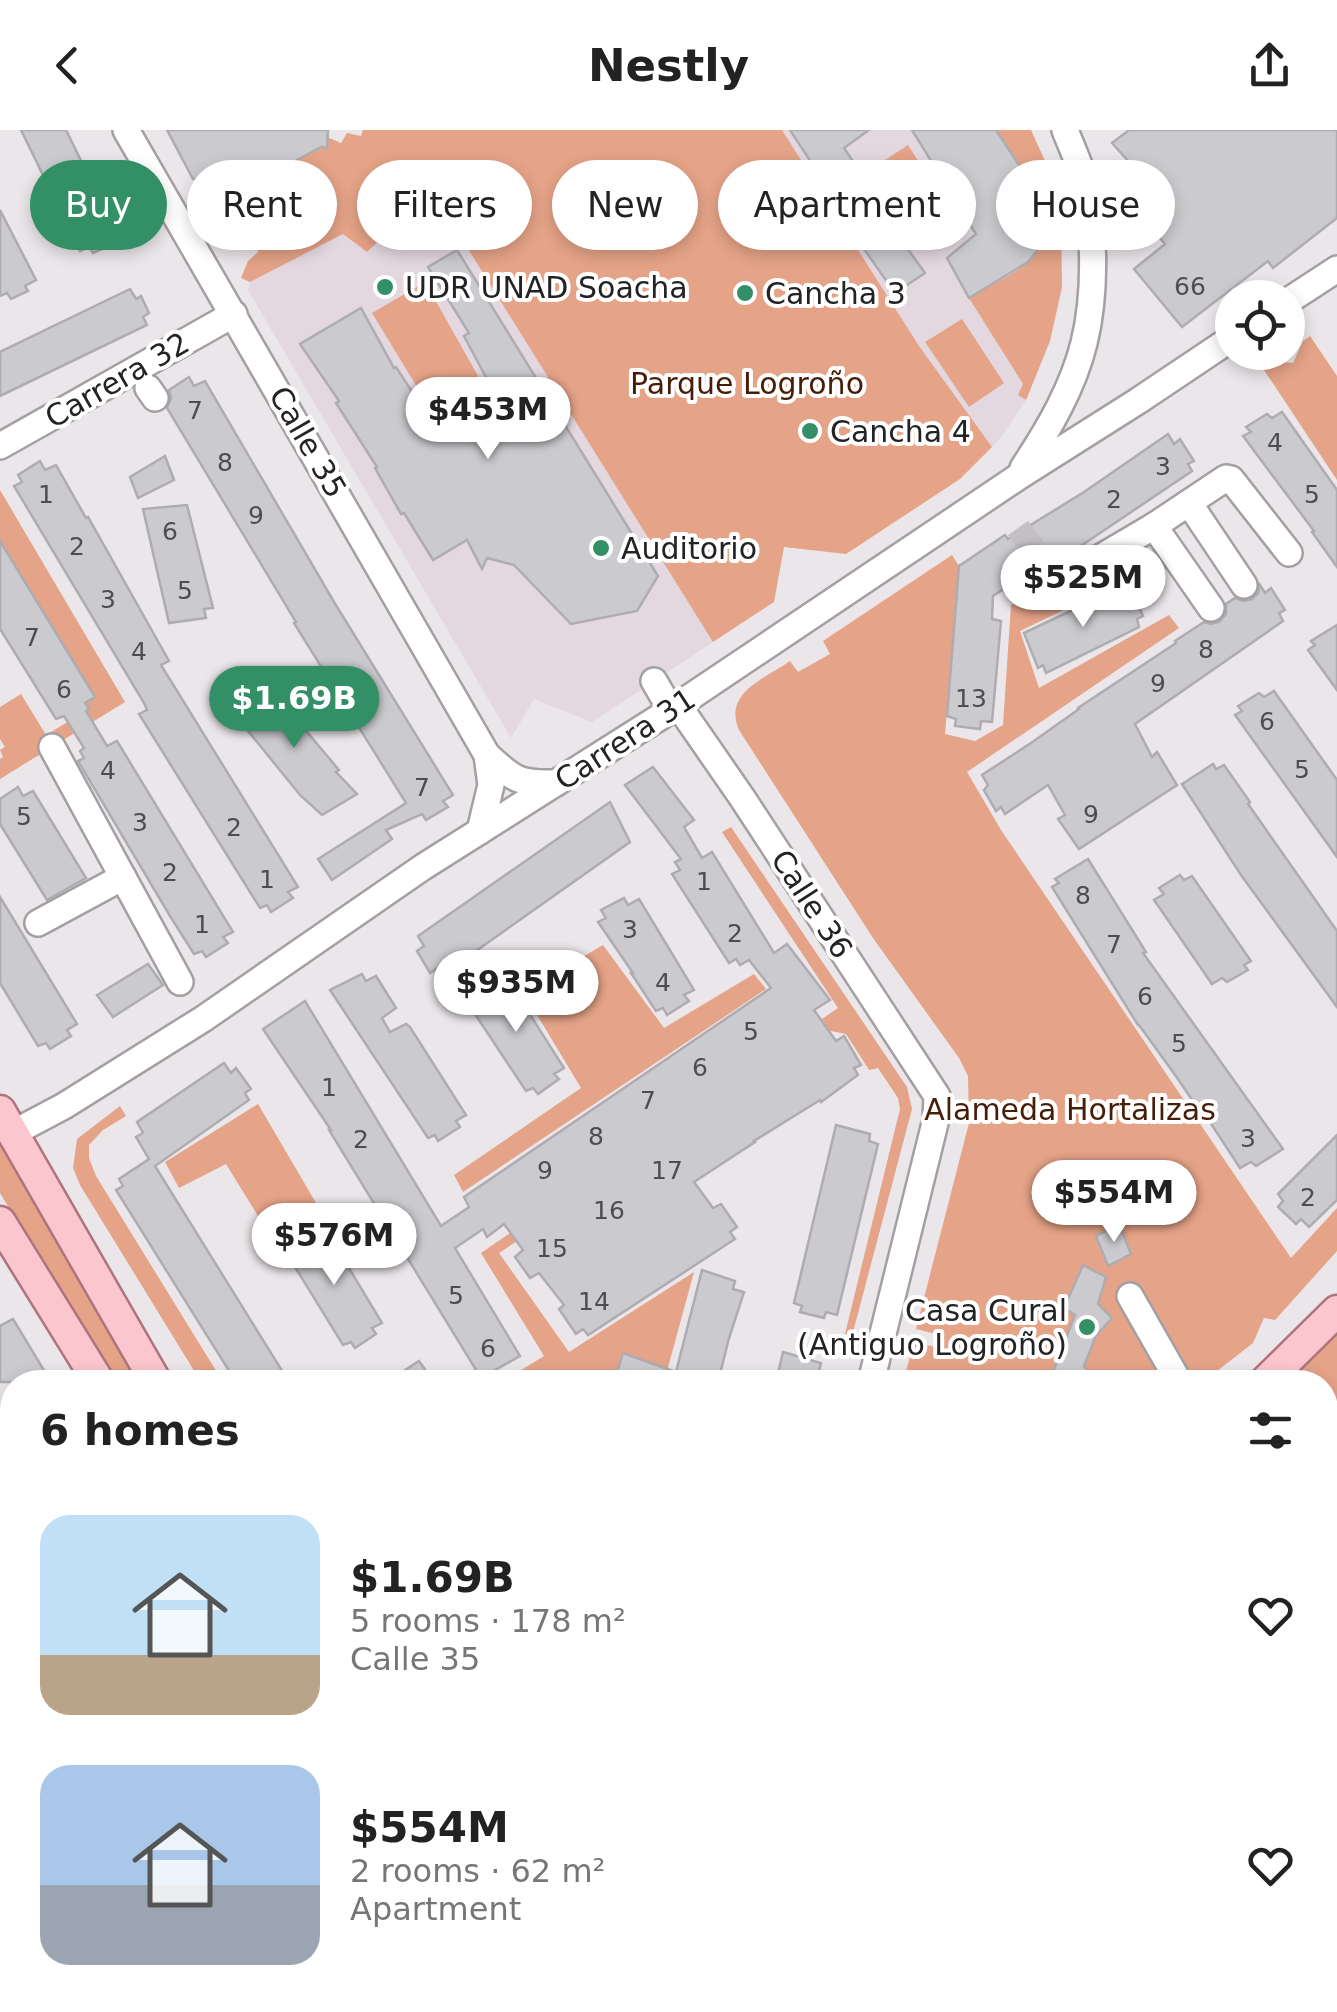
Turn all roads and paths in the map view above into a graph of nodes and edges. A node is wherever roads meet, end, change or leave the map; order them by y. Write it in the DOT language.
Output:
graph roads {
  1 [pos="126,130"];
  2 [pos="1065,130"];
  3 [pos="1337,269"];
  4 [pos="1305,290"];
  5 [pos="234,314"];
  6 [pos="1215,349"];
  7 [pos="0,446"];
  8 [pos="1018,477"];
  9 [pos="1188,504"];
  10 [pos="1154,526"];
  11 [pos="1289,552"];
  12 [pos="1042,561"];
  13 [pos="1244,584"];
  14 [pos="1211,608"];
  15 [pos="654,681"];
  16 [pos="674,708"];
  17 [pos="52,747"];
  18 [pos="488,755"];
  19 [pos="556,783"];
  20 [pos="480,831"];
  21 [pos="122,877"];
  22 [pos="38,923"];
  23 [pos="180,982"];
  24 [pos="6,1122"];
  25 [pos="0,1222"];
  26 [pos="1130,1296"];
  27 [pos="1337,1310"];
  28 [pos="92,1370"];
  29 [pos="149,1370"];
  30 [pos="874,1370"];
  31 [pos="1172,1370"];
  32 [pos="1277,1370"];
  1 -- 5 [label="street, Calle 35"];
  2 -- 8 [label="street"];
  3 -- 4 [label="street"];
  5 -- 7 [label="street, Carrera 32"];
  5 -- 18 [label="street, Calle 35"];
  6 -- 8 [label="street, Carrera 31"];
  8 -- 16 [label="street, Carrera 31"];
  9 -- 10 [label="street"];
  9 -- 11 [label="street"];
  9 -- 13 [label="street"];
  10 -- 12 [label="street"];
  10 -- 14 [label="street"];
  15 -- 16 [label="street, Calle 36"];
  16 -- 19 [label="street, Carrera 31"];
  16 -- 30 [label="street, Calle 36"];
  17 -- 21 [label="street"];
  18 -- 19 [label="street, Calle 35"];
  18 -- 20 [label="street"];
  19 -- 20 [label="street, Carrera 31"];
  20 -- 24 [label="street, Carrera 31"];
  21 -- 22 [label="street"];
  21 -- 23 [label="street"];
  24 -- 29 [label="main road"];
  25 -- 28 [label="main road"];
  26 -- 31 [label="street"];
  27 -- 32 [label="main road"];
}
